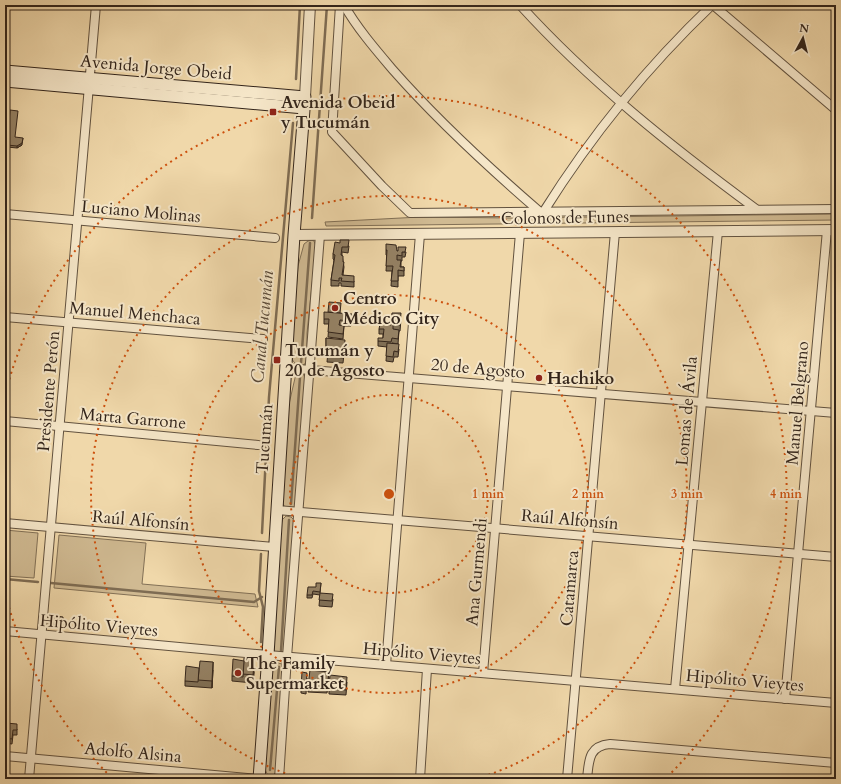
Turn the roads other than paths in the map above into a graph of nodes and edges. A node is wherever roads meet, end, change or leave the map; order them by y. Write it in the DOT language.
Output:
graph roads {
  1 [pos="96,5"];
  2 [pos="310,5"];
  3 [pos="340,5"];
  4 [pos="344,5"];
  5 [pos="520,5"];
  6 [pos="712,5"];
  7 [pos="5,71"];
  8 [pos="5,81"];
  9 [pos="90,83"];
  10 [pos="304,102"];
  11 [pos="622,104"];
  12 [pos="836,110"];
  13 [pos="756,209"];
  14 [pos="836,209"];
  15 [pos="542,211"];
  16 [pos="5,214"];
  17 [pos="78,221"];
  18 [pos="832,230"];
  19 [pos="718,231"];
  20 [pos="615,232"];
  21 [pos="520,233"];
  22 [pos="420,234"];
  23 [pos="294,235"];
  24 [pos="320,235"];
  25 [pos="274,238"];
  26 [pos="5,317"];
  27 [pos="69,322"];
  28 [pos="263,339"];
  29 [pos="286,368"];
  30 [pos="310,370"];
  31 [pos="409,378"];
  32 [pos="507,386"];
  33 [pos="601,394"];
  34 [pos="702,402"];
  35 [pos="811,411"];
  36 [pos="836,413"];
  37 [pos="5,421"];
  38 [pos="59,426"];
  39 [pos="258,445"];
  40 [pos="277,510"];
  41 [pos="298,512"];
  42 [pos="398,520"];
  43 [pos="5,523"];
  44 [pos="51,527"];
  45 [pos="495,528"];
  46 [pos="588,536"];
  47 [pos="688,544"];
  48 [pos="274,547"];
  49 [pos="798,554"];
  50 [pos="836,557"];
  51 [pos="5,632"];
  52 [pos="41,635"];
  53 [pos="268,655"];
  54 [pos="287,657"];
  55 [pos="386,665"];
  56 [pos="428,669"];
  57 [pos="483,673"];
  58 [pos="576,681"];
  59 [pos="675,689"];
  60 [pos="785,699"];
  61 [pos="836,703"];
  62 [pos="5,756"];
  63 [pos="31,758"];
  64 [pos="836,763"];
  65 [pos="29,779"];
  66 [pos="259,779"];
  67 [pos="279,779"];
  68 [pos="420,779"];
  69 [pos="568,779"];
  70 [pos="587,779"];
  1 -- 9 [label="street, Presidente Perón"];
  2 -- 10 [label="street, Tucumán"];
  3 -- 15 [label="street"];
  4 -- 15 [label="street"];
  5 -- 11 [label="street"];
  6 -- 11 [label="street"];
  6 -- 12 [label="street"];
  7 -- 9 [label="main road, Avenida Jorge Obeid"];
  8 -- 9 [label="main road, Avenida Jorge Obeid"];
  9 -- 10 [label="main road, Avenida Jorge Obeid"];
  9 -- 17 [label="street, Presidente Perón"];
  10 -- 23 [label="main road, Tucumán"];
  11 -- 13 [label="street"];
  11 -- 15 [label="street"];
  13 -- 14 [label="street"];
  13 -- 15 [label="street"];
  16 -- 17 [label="street, Luciano Molinas"];
  17 -- 25 [label="street, Luciano Molinas"];
  17 -- 27 [label="street, Presidente Perón"];
  18 -- 19 [label="street, Colonos de Funes"];
  18 -- 35 [label="street, Manuel Belgrano"];
  19 -- 20 [label="street, Colonos de Funes"];
  19 -- 34 [label="street, Lomas de Ávila"];
  20 -- 21 [label="street, Colonos de Funes"];
  20 -- 33 [label="street, Catamarca"];
  21 -- 22 [label="street, Colonos de Funes"];
  21 -- 32 [label="street, Ana Gurmendi"];
  22 -- 24 [label="street, Colonos de Funes"];
  22 -- 31 [label="street"];
  23 -- 24 [label="street, Colonos de Funes"];
  23 -- 29 [label="main road, Tucumán"];
  24 -- 30 [label="street"];
  26 -- 27 [label="street, Manuel Menchaca"];
  27 -- 28 [label="street, Manuel Menchaca"];
  27 -- 38 [label="street, Presidente Perón"];
  29 -- 30 [label="street, 20 de Agosto"];
  29 -- 40 [label="main road, Tucumán"];
  30 -- 31 [label="street, 20 de Agosto"];
  30 -- 41 [label="street"];
  31 -- 32 [label="street, 20 de Agosto"];
  31 -- 42 [label="street"];
  32 -- 33 [label="street, 20 de Agosto"];
  32 -- 45 [label="street, Ana Gurmendi"];
  33 -- 34 [label="street, 20 de Agosto"];
  33 -- 46 [label="street, Catamarca"];
  34 -- 35 [label="street, 20 de Agosto"];
  34 -- 47 [label="street, Lomas de Ávila"];
  35 -- 36 [label="street, 20 de Agosto"];
  35 -- 49 [label="street, Manuel Belgrano"];
  37 -- 38 [label="street, Marta Garrone"];
  38 -- 39 [label="street, Marta Garrone"];
  38 -- 44 [label="street, Presidente Perón"];
  40 -- 41 [label="street, Raúl Alfonsín"];
  40 -- 48 [label="main road, Tucumán"];
  41 -- 42 [label="street, Raúl Alfonsín"];
  41 -- 54 [label="street"];
  42 -- 45 [label="street, Raúl Alfonsín"];
  42 -- 55 [label="street"];
  43 -- 44 [label="street, Raúl Alfonsín"];
  44 -- 48 [label="street, Raúl Alfonsín"];
  44 -- 52 [label="street, Presidente Perón"];
  45 -- 46 [label="street, Raúl Alfonsín"];
  45 -- 57 [label="street, Ana Gurmendi"];
  46 -- 47 [label="street, Raúl Alfonsín"];
  46 -- 58 [label="street, Catamarca"];
  47 -- 49 [label="street, Raúl Alfonsín"];
  47 -- 59 [label="street, Lomas de Ávila"];
  48 -- 53 [label="main road, Tucumán"];
  49 -- 50 [label="street, Raúl Alfonsín"];
  49 -- 60 [label="street, Manuel Belgrano"];
  51 -- 52 [label="street, Hipólito Vieytes"];
  52 -- 53 [label="street, Hipólito Vieytes"];
  52 -- 63 [label="street, Presidente Perón"];
  53 -- 54 [label="street, Hipólito Vieytes"];
  53 -- 66 [label="main road, Tucumán"];
  54 -- 55 [label="street, Hipólito Vieytes"];
  54 -- 67 [label="street"];
  55 -- 56 [label="street, Hipólito Vieytes"];
  56 -- 57 [label="street, Hipólito Vieytes"];
  56 -- 68 [label="street"];
  57 -- 58 [label="street, Hipólito Vieytes"];
  58 -- 59 [label="street, Hipólito Vieytes"];
  58 -- 69 [label="street, Catamarca"];
  59 -- 60 [label="street, Hipólito Vieytes"];
  60 -- 61 [label="street, Hipólito Vieytes"];
  62 -- 63 [label="street, Adolfo Alsina"];
  63 -- 65 [label="street, Presidente Perón"];
  63 -- 66 [label="street, Adolfo Alsina"];
  64 -- 70 [label="street"];
}
